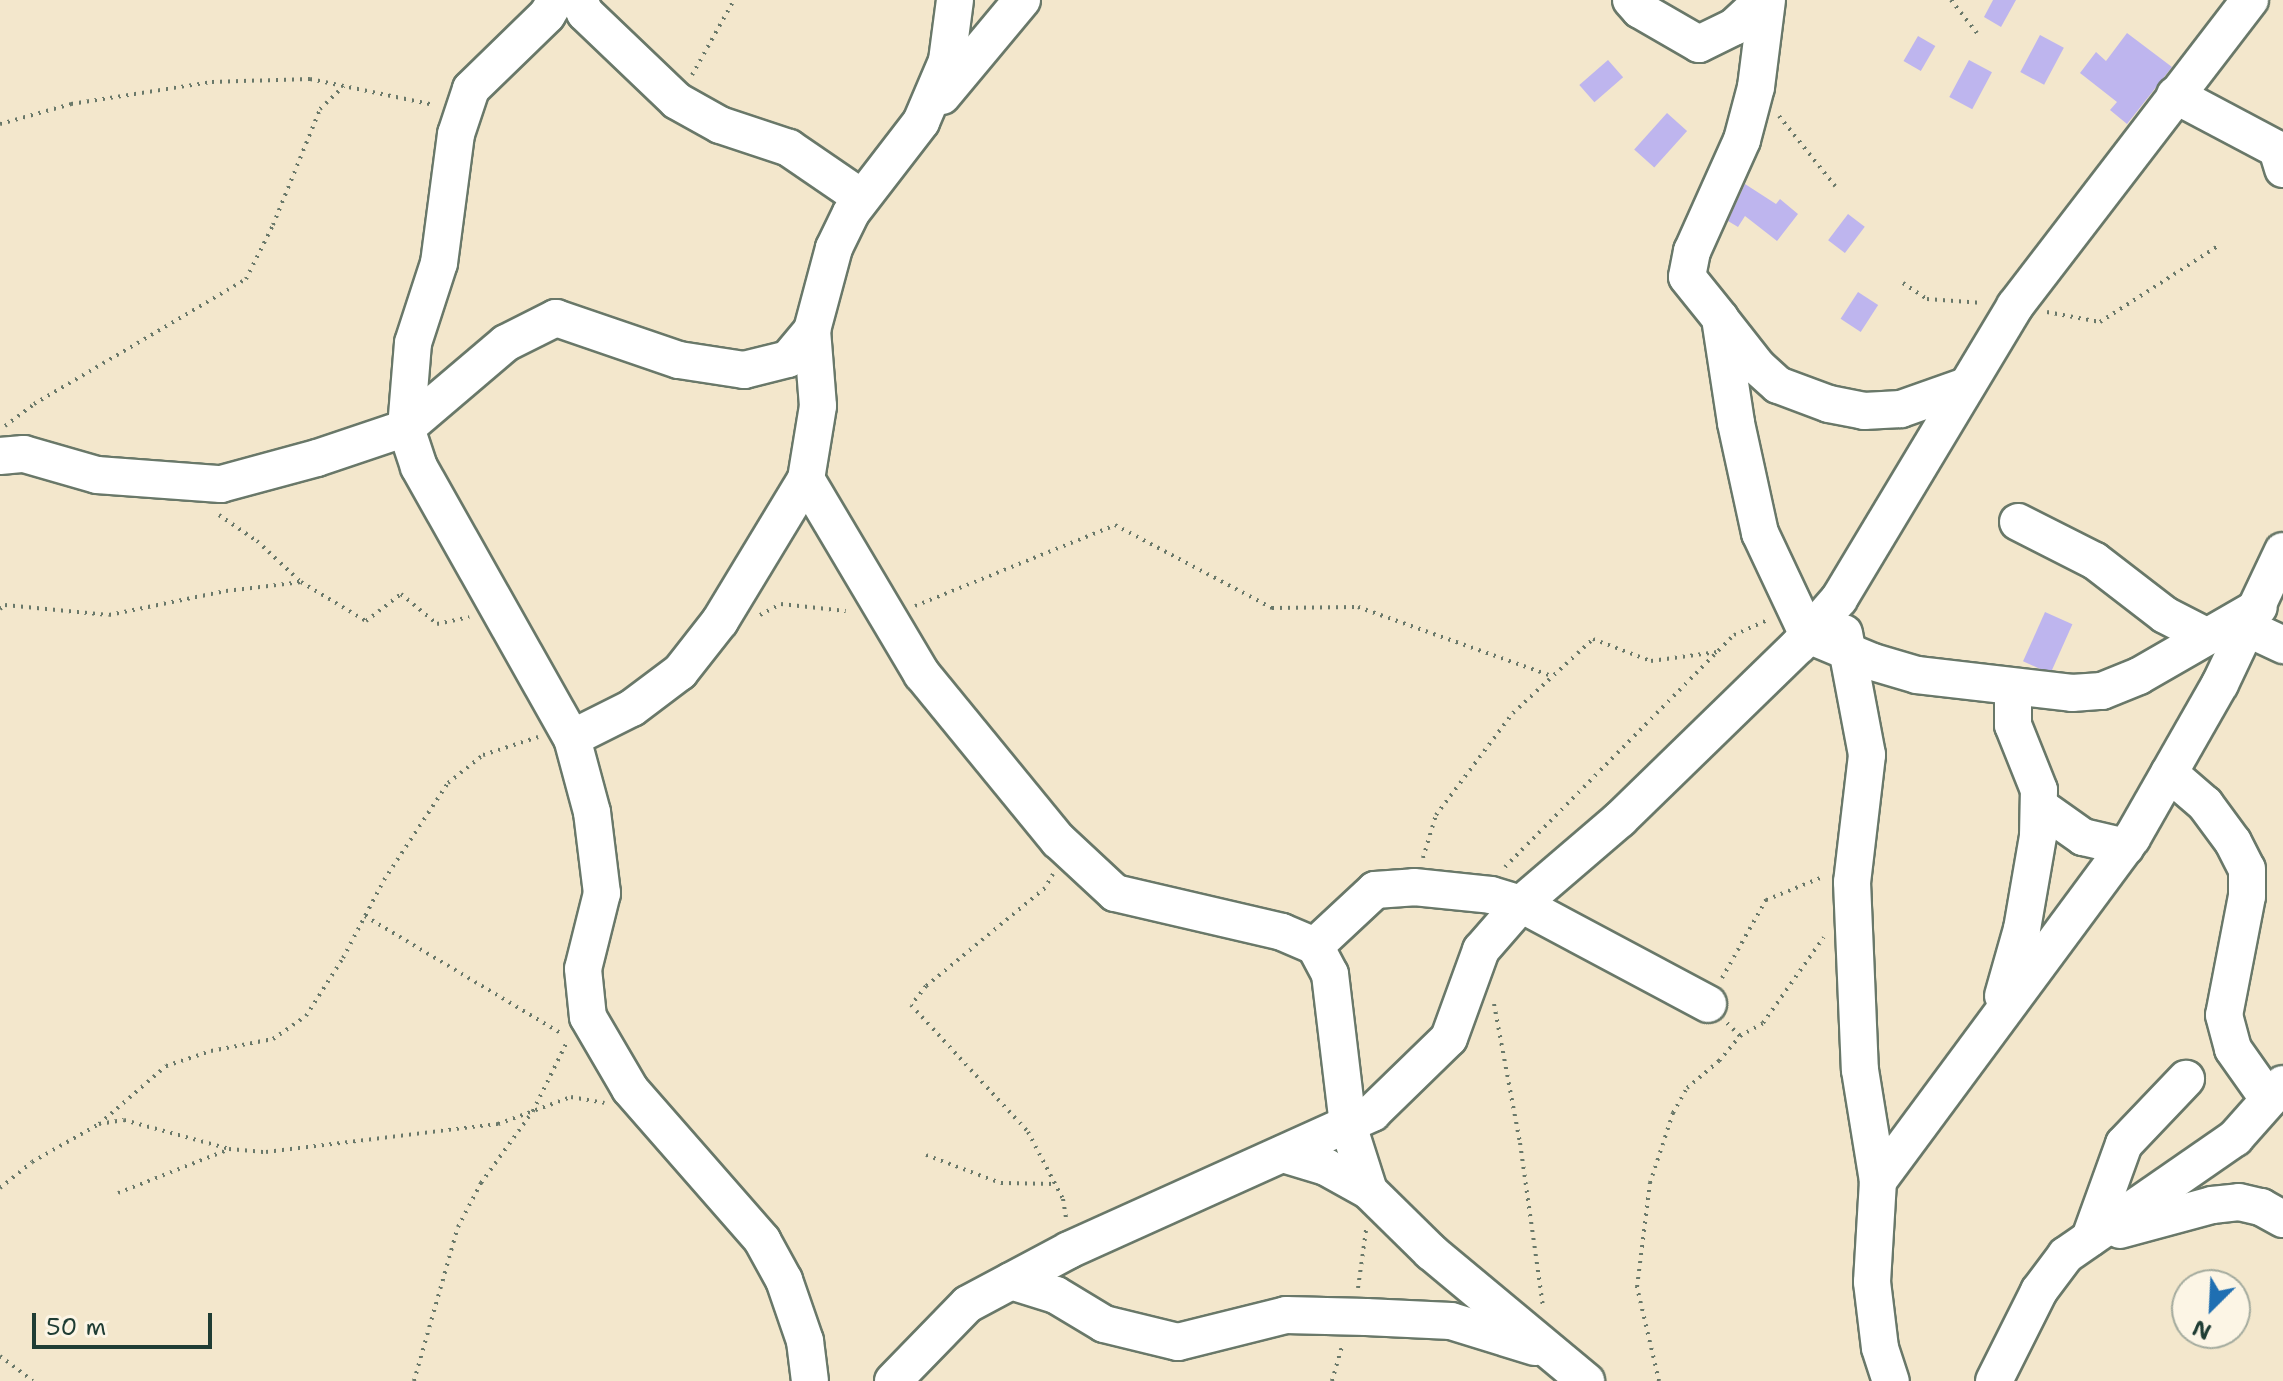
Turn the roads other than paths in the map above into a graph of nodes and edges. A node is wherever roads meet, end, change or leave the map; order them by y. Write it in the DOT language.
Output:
graph roads {
  1 [pos="556,0"];
  2 [pos="579,0"];
  3 [pos="955,0"];
  4 [pos="1022,0"];
  5 [pos="1631,0"];
  6 [pos="1765,0"];
  7 [pos="2250,0"];
  8 [pos="1699,44"];
  9 [pos="1756,87"];
  10 [pos="2175,95"];
  11 [pos="921,122"];
  12 [pos="2281,157"];
  13 [pos="862,198"];
  14 [pos="1720,318"];
  15 [pos="812,330"];
  16 [pos="1966,386"];
  17 [pos="406,428"];
  18 [pos="0,456"];
  19 [pos="806,479"];
  20 [pos="2018,522"];
  21 [pos="2283,551"];
  22 [pos="1839,599"];
  23 [pos="2254,618"];
  24 [pos="1801,622"];
  25 [pos="2206,636"];
  26 [pos="2283,645"];
  27 [pos="1847,652"];
  28 [pos="2013,687"];
  29 [pos="572,738"];
  30 [pos="2169,773"];
  31 [pos="2039,806"];
  32 [pos="2126,847"];
  33 [pos="1506,899"];
  34 [pos="1315,946"];
  35 [pos="1708,1004"];
  36 [pos="1997,1019"];
  37 [pos="2186,1079"];
  38 [pos="2276,1092"];
  39 [pos="1348,1125"];
  40 [pos="1283,1154"];
  41 [pos="1878,1181"];
  42 [pos="1369,1191"];
  43 [pos="2283,1219"];
  44 [pos="2090,1238"];
  45 [pos="1011,1281"];
  46 [pos="1548,1351"];
  47 [pos="810,1381"];
  48 [pos="893,1381"];
  49 [pos="1586,1381"];
  50 [pos="1891,1381"];
  51 [pos="1994,1381"];
  1 -- 17 [label="street"];
  2 -- 13 [label="street"];
  3 -- 11 [label="street"];
  4 -- 11 [label="street"];
  5 -- 8 [label="street"];
  6 -- 8 [label="street"];
  6 -- 9 [label="street"];
  7 -- 10 [label="street"];
  8 -- 9 [label="street"];
  9 -- 14 [label="street"];
  10 -- 12 [label="street"];
  10 -- 16 [label="street"];
  11 -- 13 [label="street"];
  13 -- 15 [label="street"];
  14 -- 16 [label="street"];
  14 -- 24 [label="street"];
  15 -- 17 [label="street"];
  15 -- 19 [label="street"];
  16 -- 22 [label="street"];
  17 -- 18 [label="street"];
  17 -- 29 [label="street"];
  19 -- 29 [label="street"];
  19 -- 34 [label="street"];
  20 -- 25 [label="street"];
  21 -- 23 [label="street"];
  22 -- 24 [label="street"];
  22 -- 27 [label="street"];
  23 -- 25 [label="street"];
  23 -- 26 [label="street"];
  23 -- 30 [label="street"];
  24 -- 27 [label="street"];
  24 -- 33 [label="street"];
  25 -- 28 [label="street"];
  27 -- 28 [label="street"];
  27 -- 41 [label="street"];
  28 -- 31 [label="street"];
  29 -- 47 [label="street"];
  30 -- 32 [label="street"];
  30 -- 38 [label="street"];
  31 -- 32 [label="street"];
  31 -- 36 [label="street"];
  32 -- 36 [label="street"];
  33 -- 34 [label="street"];
  33 -- 35 [label="street"];
  33 -- 39 [label="street"];
  34 -- 39 [label="street"];
  36 -- 41 [label="street"];
  37 -- 44 [label="street"];
  38 -- 44 [label="street"];
  39 -- 40 [label="street"];
  39 -- 42 [label="street"];
  40 -- 42 [label="street"];
  40 -- 45 [label="street"];
  41 -- 50 [label="street"];
  42 -- 46 [label="street"];
  43 -- 44 [label="street"];
  44 -- 51 [label="street"];
  45 -- 46 [label="street"];
  45 -- 48 [label="street"];
  46 -- 49 [label="street"];
}
